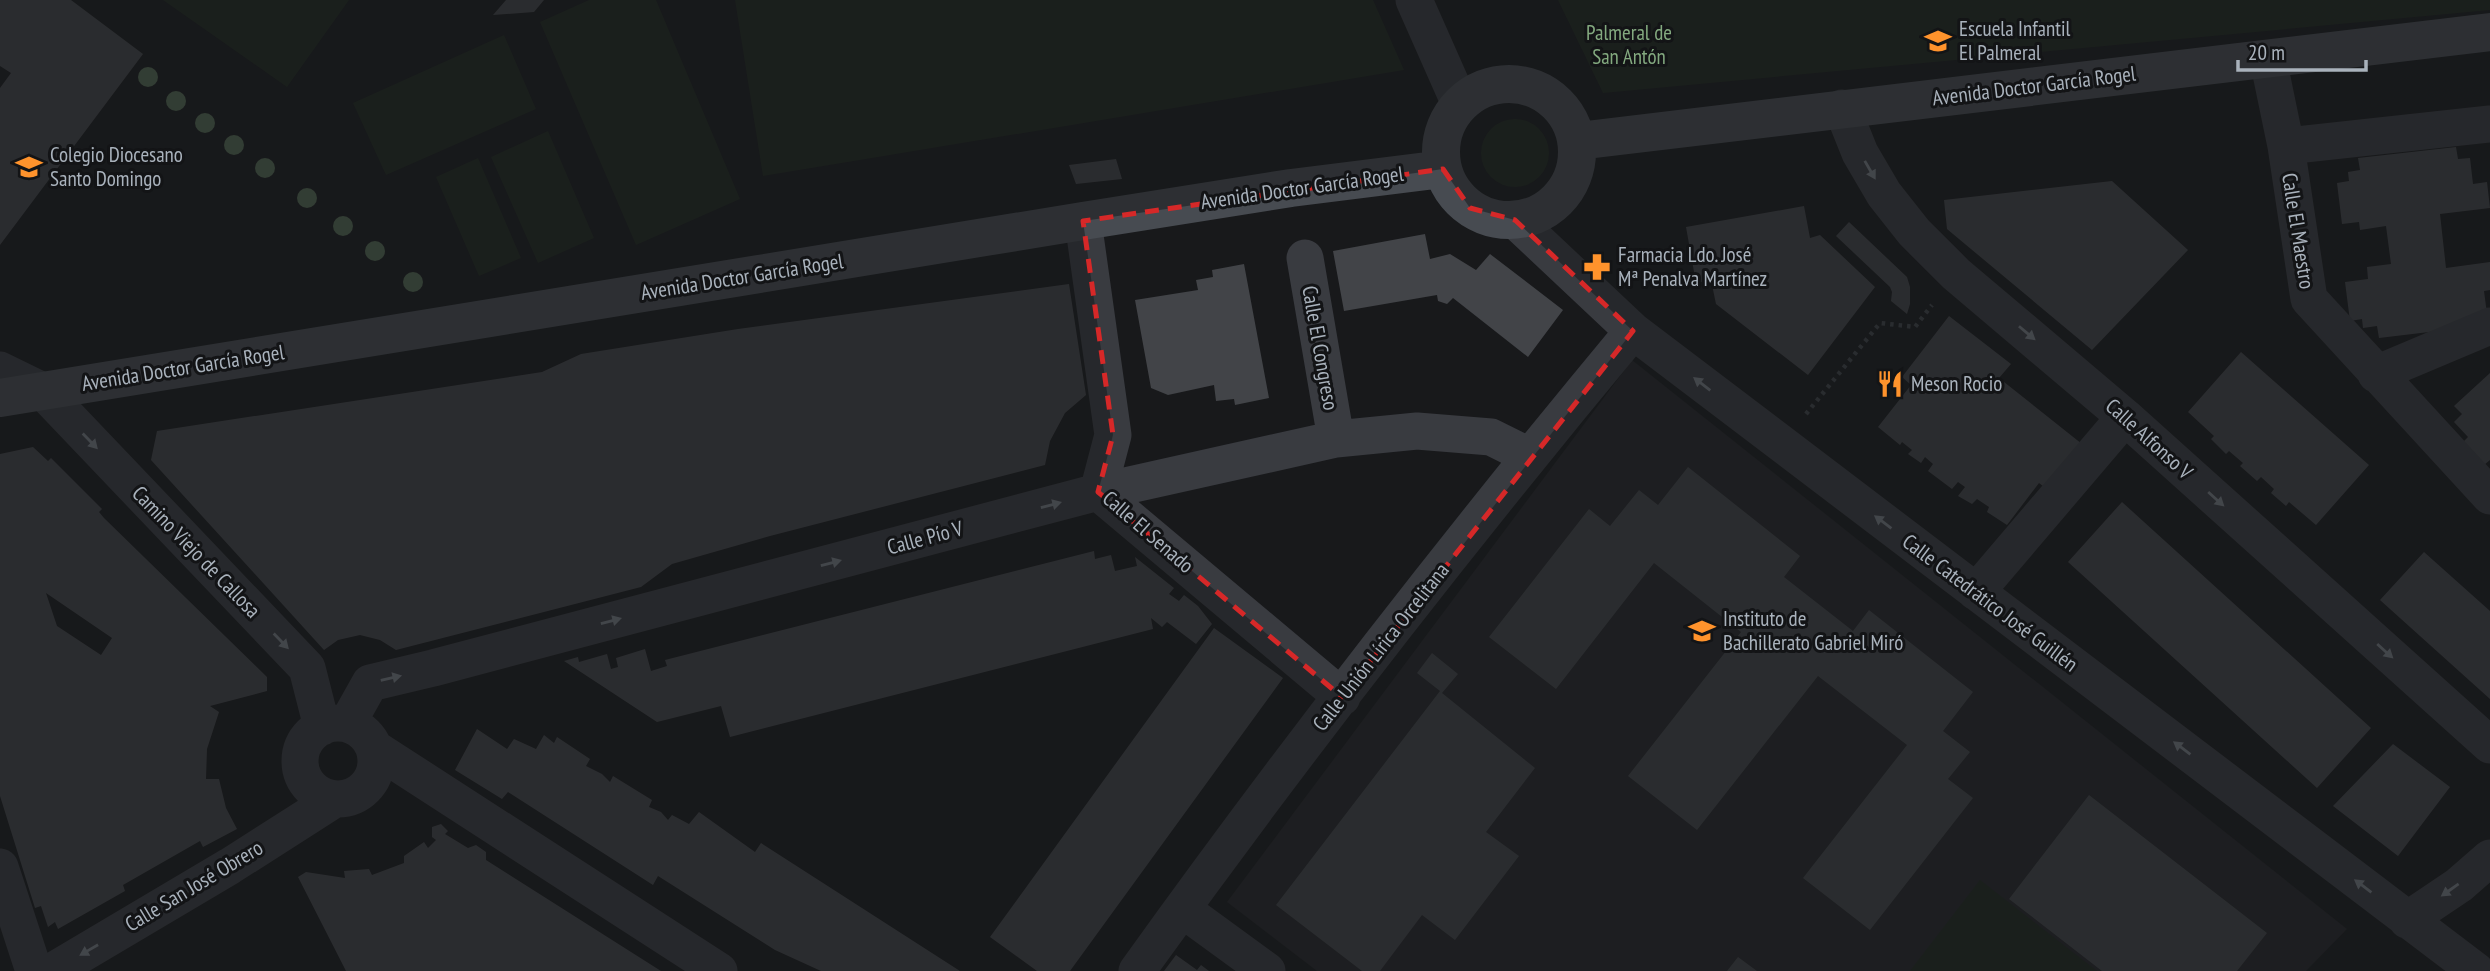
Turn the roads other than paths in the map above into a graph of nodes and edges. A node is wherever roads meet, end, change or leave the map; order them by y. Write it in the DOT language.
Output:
graph roads {
  1 [pos="1414,0"];
  2 [pos="2490,32"];
  3 [pos="2268,59"];
  4 [pos="1460,104"];
  5 [pos="1842,108"];
  6 [pos="2490,124"];
  7 [pos="1578,141"];
  8 [pos="2286,146"];
  9 [pos="1443,169"];
  10 [pos="1515,220"];
  11 [pos="1083,221"];
  12 [pos="1304,258"];
  13 [pos="2490,326"];
  14 [pos="1633,331"];
  15 [pos="0,370"];
  16 [pos="2376,374"];
  17 [pos="43,391"];
  18 [pos="0,398"];
  19 [pos="2125,417"];
  20 [pos="1336,439"];
  21 [pos="1529,456"];
  22 [pos="1098,492"];
  23 [pos="2490,496"];
  24 [pos="1976,592"];
  25 [pos="1342,696"];
  26 [pos="335,725"];
  27 [pos="2490,745"];
  28 [pos="374,748"];
  29 [pos="335,799"];
  30 [pos="2490,858"];
  31 [pos="0,867"];
  32 [pos="1182,908"];
  33 [pos="2407,920"];
  34 [pos="34,971"];
  35 [pos="52,971"];
  36 [pos="719,971"];
  37 [pos="1137,971"];
  38 [pos="1267,971"];
  39 [pos="2476,971"];
  1 -- 4 [label="street"];
  2 -- 3 [label="street, Avenida Doctor García Rogel"];
  3 -- 5 [label="street, Avenida Doctor García Rogel"];
  3 -- 8 [label="street, Calle El Maestro"];
  4 -- 7 [label="street"];
  4 -- 9 [label="street"];
  5 -- 7 [label="street, Avenida Doctor García Rogel"];
  5 -- 19 [label="street, Calle Alfonso V, one-way"];
  6 -- 8 [label="street, Calle El Maestro"];
  7 -- 10 [label="street"];
  8 -- 16 [label="street, Calle El Maestro"];
  9 -- 10 [label="street"];
  9 -- 11 [label="street, Avenida Doctor García Rogel"];
  10 -- 14 [label="street, Calle Catedrático José Guillén"];
  11 -- 17 [label="street, Avenida Doctor García Rogel"];
  11 -- 22 [label="street, Calle El Senado"];
  12 -- 20 [label="street, Calle El Congreso"];
  13 -- 16 [label="street"];
  14 -- 21 [label="street, Calle Unión Lírica Orcelitana"];
  24 -- 14 [label="street, Calle Catedrático José Guillén, one-way"];
  15 -- 17 [label="street"];
  16 -- 23 [label="street, Calle El Maestro"];
  17 -- 18 [label="street, Avenida Doctor García Rogel"];
  17 -- 26 [label="street, Camino Viejo de Callosa, one-way"];
  19 -- 24 [label="street"];
  19 -- 27 [label="street, Calle Alfonso V, one-way"];
  20 -- 21 [label="street, Calle Pío V"];
  20 -- 22 [label="street, Calle Pío V"];
  21 -- 25 [label="street, Calle Unión Lírica Orcelitana"];
  22 -- 25 [label="street, Calle El Senado"];
  26 -- 22 [label="street, Calle Pío V, one-way"];
  33 -- 24 [label="street, Calle Catedrático José Guillén, one-way"];
  25 -- 32 [label="street, Calle Unión Lírica Orcelitana"];
  26 -- 28 [label="street"];
  26 -- 29 [label="street"];
  28 -- 29 [label="street"];
  28 -- 36 [label="street"];
  29 -- 35 [label="street, Calle San José Obrero, one-way"];
  30 -- 33 [label="street, one-way"];
  31 -- 34 [label="street"];
  32 -- 37 [label="street, Calle Unión Lírica Orcelitana"];
  32 -- 38 [label="street"];
  33 -- 39 [label="street, Calle Catedrático José Guillén"];
}
